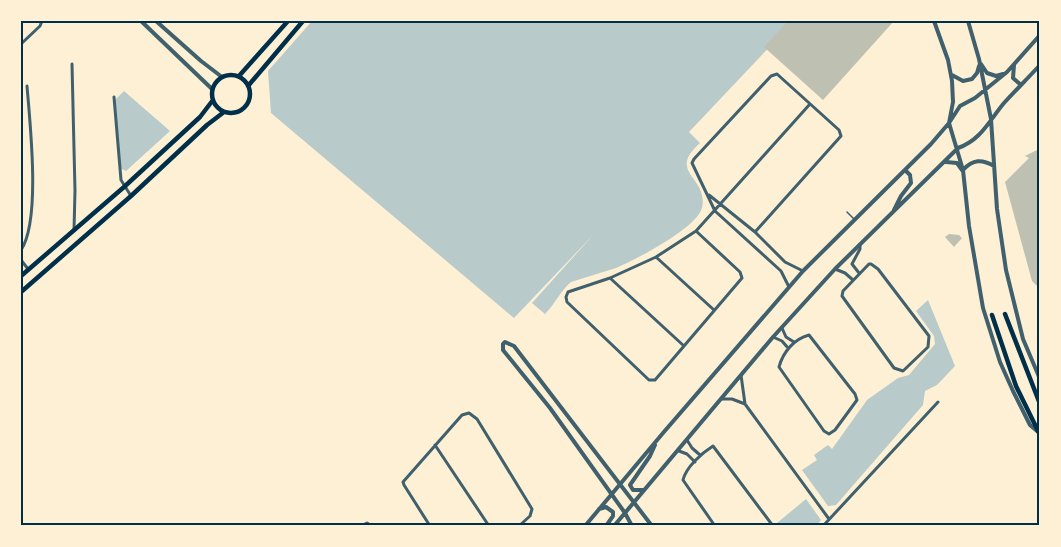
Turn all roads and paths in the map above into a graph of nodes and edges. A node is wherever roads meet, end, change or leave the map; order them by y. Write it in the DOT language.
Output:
graph roads {
  1 [pos="42,21"];
  2 [pos="141,21"];
  3 [pos="156,21"];
  4 [pos="288,21"];
  5 [pos="303,21"];
  6 [pos="934,21"];
  7 [pos="968,21"];
  8 [pos="1040,36"];
  9 [pos="21,44"];
  10 [pos="979,63"];
  11 [pos="72,64"];
  12 [pos="1015,64"];
  13 [pos="1040,65"];
  14 [pos="1007,72"];
  15 [pos="951,75"];
  16 [pos="239,76"];
  17 [pos="222,77"];
  18 [pos="1021,85"];
  19 [pos="27,86"];
  20 [pos="248,86"];
  21 [pos="212,89"];
  22 [pos="984,91"];
  23 [pos="114,97"];
  24 [pos="213,100"];
  25 [pos="810,104"];
  26 [pos="224,112"];
  27 [pos="991,119"];
  28 [pos="949,123"];
  29 [pos="958,148"];
  30 [pos="946,162"];
  31 [pos="994,167"];
  32 [pos="905,170"];
  33 [pos="963,170"];
  34 [pos="124,187"];
  35 [pos="709,195"];
  36 [pos="131,196"];
  37 [pos="720,203"];
  38 [pos="894,210"];
  39 [pos="715,211"];
  40 [pos="847,212"];
  41 [pos="855,219"];
  42 [pos="74,230"];
  43 [pos="696,231"];
  44 [pos="755,232"];
  45 [pos="860,245"];
  46 [pos="21,250"];
  47 [pos="774,251"];
  48 [pos="656,257"];
  49 [pos="767,258"];
  50 [pos="21,260"];
  51 [pos="28,269"];
  52 [pos="835,269"];
  53 [pos="803,271"];
  54 [pos="859,273"];
  55 [pos="21,276"];
  56 [pos="610,278"];
  57 [pos="853,280"];
  58 [pos="789,287"];
  59 [pos="21,292"];
  60 [pos="714,309"];
  61 [pos="1005,314"];
  62 [pos="992,315"];
  63 [pos="782,328"];
  64 [pos="773,337"];
  65 [pos="794,342"];
  66 [pos="684,346"];
  67 [pos="789,348"];
  68 [pos="741,375"];
  69 [pos="1040,379"];
  70 [pos="721,399"];
  71 [pos="938,402"];
  72 [pos="745,404"];
  73 [pos="1040,404"];
  74 [pos="1039,433"];
  75 [pos="687,440"];
  76 [pos="656,441"];
  77 [pos="435,445"];
  78 [pos="679,451"];
  79 [pos="700,455"];
  80 [pos="695,462"];
  81 [pos="620,485"];
  82 [pos="645,490"];
  83 [pos="612,494"];
  84 [pos="635,502"];
  85 [pos="598,510"];
  86 [pos="625,513"];
  87 [pos="829,519"];
  88 [pos="361,526"];
  89 [pos="372,526"];
  90 [pos="430,526"];
  91 [pos="489,526"];
  92 [pos="519,526"];
  93 [pos="585,526"];
  94 [pos="606,526"];
  95 [pos="614,526"];
  96 [pos="632,526"];
  97 [pos="652,526"];
  98 [pos="715,526"];
  99 [pos="773,526"];
  100 [pos="823,526"];
  1 -- 9 [label="street"];
  2 -- 21 [label="street"];
  3 -- 17 [label="street"];
  4 -- 16 [label="main road"];
  5 -- 20 [label="main road"];
  6 -- 15 [label="street"];
  7 -- 10 [label="street"];
  8 -- 12 [label="street"];
  10 -- 14 [label="street"];
  10 -- 15 [label="street"];
  10 -- 22 [label="street"];
  11 -- 42 [label="street"];
  12 -- 14 [label="street"];
  12 -- 18 [label="street"];
  13 -- 18 [label="street"];
  14 -- 22 [label="street"];
  15 -- 28 [label="street"];
  16 -- 17 [label="main road"];
  16 -- 20 [label="main road"];
  17 -- 21 [label="main road"];
  18 -- 27 [label="street"];
  19 -- 46 [label="street"];
  20 -- 26 [label="main road"];
  21 -- 24 [label="main road"];
  22 -- 27 [label="street"];
  22 -- 28 [label="street"];
  23 -- 34 [label="street"];
  24 -- 26 [label="main road"];
  24 -- 34 [label="main road"];
  25 -- 35 [label="street"];
  25 -- 37 [label="street"];
  25 -- 44 [label="street"];
  26 -- 36 [label="main road"];
  27 -- 29 [label="street"];
  27 -- 31 [label="street"];
  28 -- 29 [label="street"];
  28 -- 32 [label="street"];
  29 -- 30 [label="street"];
  29 -- 33 [label="street"];
  30 -- 33 [label="street"];
  30 -- 38 [label="street"];
  31 -- 33 [label="street"];
  31 -- 69 [label="street"];
  32 -- 38 [label="street"];
  32 -- 41 [label="street"];
  33 -- 74 [label="street"];
  34 -- 36 [label="street"];
  34 -- 42 [label="main road"];
  35 -- 37 [label="street"];
  35 -- 39 [label="street"];
  36 -- 59 [label="main road"];
  37 -- 39 [label="street"];
  37 -- 44 [label="street"];
  38 -- 45 [label="street"];
  39 -- 43 [label="street"];
  39 -- 49 [label="street"];
  40 -- 41 [label="lane"];
  41 -- 53 [label="street"];
  42 -- 51 [label="main road"];
  43 -- 48 [label="street"];
  43 -- 60 [label="street"];
  44 -- 47 [label="street"];
  45 -- 52 [label="street"];
  45 -- 54 [label="street"];
  47 -- 49 [label="street"];
  47 -- 53 [label="street"];
  48 -- 56 [label="street"];
  48 -- 60 [label="street"];
  49 -- 58 [label="street"];
  50 -- 51 [label="street"];
  51 -- 55 [label="main road"];
  52 -- 57 [label="street"];
  52 -- 63 [label="street"];
  53 -- 58 [label="street"];
  54 -- 57 [label="street"];
  54 -- 57 [label="street"];
  56 -- 66 [label="street"];
  56 -- 66 [label="street"];
  58 -- 76 [label="street"];
  60 -- 66 [label="street"];
  61 -- 73 [label="main road"];
  62 -- 74 [label="main road"];
  63 -- 64 [label="street"];
  63 -- 65 [label="street"];
  64 -- 67 [label="street"];
  64 -- 68 [label="street"];
  65 -- 67 [label="street"];
  65 -- 67 [label="street"];
  68 -- 70 [label="street"];
  68 -- 72 [label="street"];
  70 -- 72 [label="street"];
  70 -- 75 [label="street"];
  71 -- 87 [label="street"];
  72 -- 87 [label="street"];
  75 -- 78 [label="street"];
  75 -- 79 [label="street"];
  76 -- 81 [label="street"];
  76 -- 82 [label="street"];
  77 -- 90 [label="street"];
  77 -- 91 [label="street"];
  77 -- 92 [label="street"];
  78 -- 80 [label="street"];
  78 -- 82 [label="street"];
  79 -- 80 [label="street"];
  79 -- 99 [label="street"];
  80 -- 98 [label="street"];
  81 -- 83 [label="street"];
  81 -- 83 [label="street"];
  81 -- 84 [label="street"];
  82 -- 84 [label="street"];
  83 -- 85 [label="street"];
  83 -- 86 [label="street"];
  84 -- 86 [label="street"];
  84 -- 97 [label="street"];
  85 -- 93 [label="street"];
  85 -- 94 [label="street"];
  86 -- 95 [label="street"];
  86 -- 96 [label="street"];
  87 -- 100 [label="street"];
  88 -- 89 [label="street"];
}
